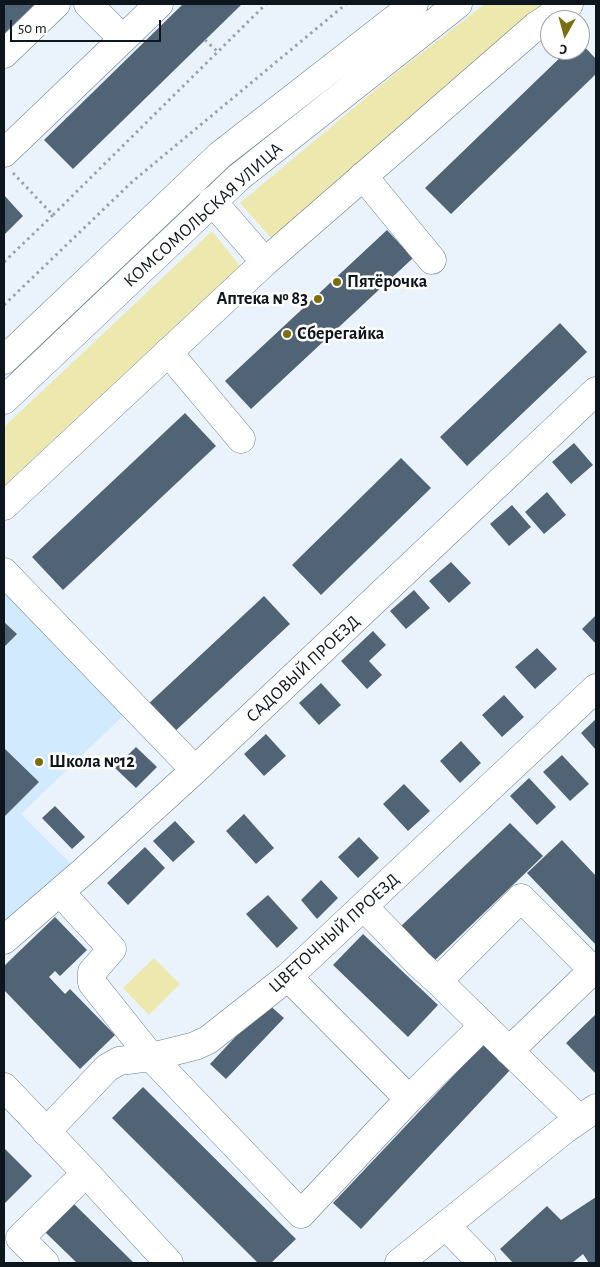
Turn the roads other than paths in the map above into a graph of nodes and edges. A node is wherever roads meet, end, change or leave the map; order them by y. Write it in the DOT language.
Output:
graph roads {
  1 [pos="56,4"];
  2 [pos="88,4"];
  3 [pos="159,4"];
  4 [pos="414,4"];
  5 [pos="458,4"];
  6 [pos="569,4"];
  7 [pos="123,39"];
  8 [pos="4,54"];
  9 [pos="7,161"];
  10 [pos="363,176"];
  11 [pos="212,201"];
  12 [pos="432,260"];
  13 [pos="265,262"];
  14 [pos="168,352"];
  15 [pos="4,360"];
  16 [pos="596,391"];
  17 [pos="4,400"];
  18 [pos="241,439"];
  19 [pos="4,506"];
  20 [pos="4,572"];
  21 [pos="596,688"];
  22 [pos="195,770"];
  23 [pos="60,892"];
  24 [pos="364,907"];
  25 [pos="4,940"];
  26 [pos="288,977"];
  27 [pos="438,981"];
  28 [pos="484,1026"];
  29 [pos="509,1051"];
  30 [pos="151,1057"];
  31 [pos="4,1087"];
  32 [pos="409,1099"];
  33 [pos="588,1113"];
  34 [pos="46,1132"];
  35 [pos="86,1173"];
  36 [pos="446,1226"];
  37 [pos="12,1231"];
  38 [pos="45,1263"];
  39 [pos="169,1263"];
  40 [pos="399,1263"];
  41 [pos="482,1263"];
  1 -- 8 [label="street"];
  2 -- 7 [label="street"];
  3 -- 7 [label="street"];
  4 -- 15 [label="street, КОМСОМОЛЬСКАЯ УЛИЦА"];
  5 -- 11 [label="street, КОМСОМОЛЬСКАЯ УЛИЦА"];
  6 -- 10 [label="street"];
  7 -- 9 [label="street"];
  10 -- 12 [label="street"];
  10 -- 13 [label="street"];
  11 -- 13 [label="street"];
  11 -- 17 [label="street, КОМСОМОЛЬСКАЯ УЛИЦА"];
  13 -- 14 [label="street"];
  14 -- 18 [label="street"];
  14 -- 19 [label="street"];
  16 -- 22 [label="street, САДОВЫЙ ПРОЕЗД"];
  20 -- 22 [label="street"];
  21 -- 24 [label="street, ЦВЕТОЧНЫЙ ПРОЕЗД"];
  22 -- 23 [label="street, САДОВЫЙ ПРОЕЗД"];
  23 -- 25 [label="street, САДОВЫЙ ПРОЕЗД"];
  23 -- 30 [label="street"];
  24 -- 26 [label="street, ЦВЕТОЧНЫЙ ПРОЕЗД"];
  24 -- 27 [label="street"];
  26 -- 30 [label="street, ЦВЕТОЧНЫЙ ПРОЕЗД"];
  26 -- 32 [label="street"];
  27 -- 28 [label="street"];
  27 -- 29 [label="street"];
  28 -- 29 [label="street"];
  28 -- 32 [label="street"];
  29 -- 33 [label="street"];
  30 -- 32 [label="street"];
  30 -- 34 [label="street, ЦВЕТОЧНЫЙ ПРОЕЗД"];
  31 -- 34 [label="street"];
  33 -- 36 [label="street"];
  34 -- 35 [label="street"];
  35 -- 37 [label="street"];
  35 -- 39 [label="street"];
  36 -- 40 [label="street"];
  36 -- 41 [label="street"];
  37 -- 38 [label="street"];
}
